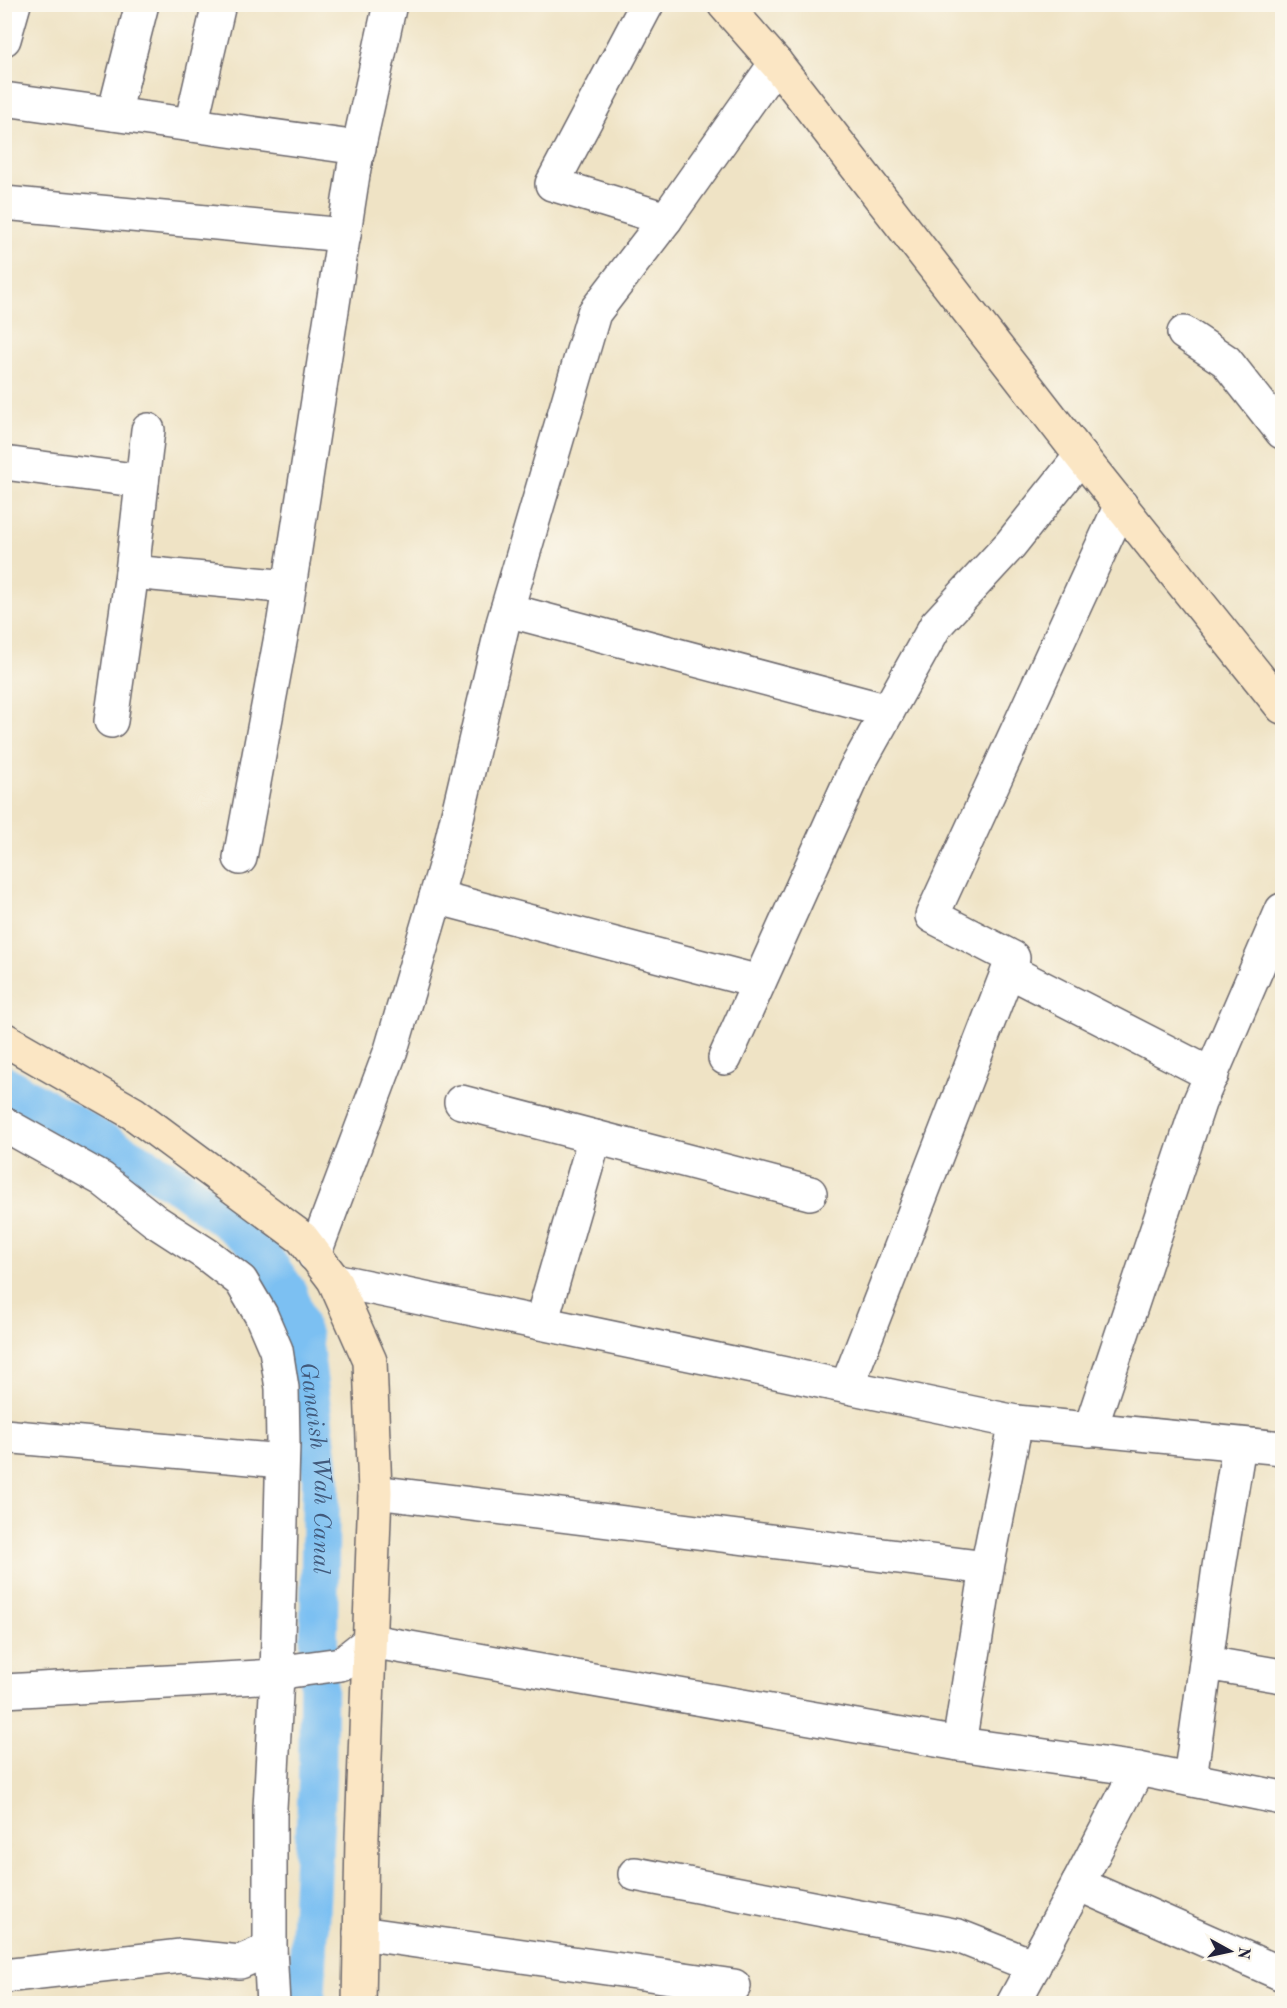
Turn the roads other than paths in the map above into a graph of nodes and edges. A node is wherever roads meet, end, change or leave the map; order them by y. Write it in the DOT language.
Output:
graph roads {
  1 [pos="14,4"];
  2 [pos="142,4"];
  3 [pos="219,4"];
  4 [pos="390,4"];
  5 [pos="647,4"];
  6 [pos="724,4"];
  7 [pos="4,39"];
  8 [pos="776,63"];
  9 [pos="4,99"];
  10 [pos="114,114"];
  11 [pos="191,125"];
  12 [pos="359,148"];
  13 [pos="4,203"];
  14 [pos="666,219"];
  15 [pos="344,235"];
  16 [pos="1184,333"];
  17 [pos="148,430"];
  18 [pos="1282,432"];
  19 [pos="1081,456"];
  20 [pos="4,463"];
  21 [pos="142,481"];
  22 [pos="1121,505"];
  23 [pos="132,572"];
  24 [pos="289,587"];
  25 [pos="507,610"];
  26 [pos="1282,707"];
  27 [pos="888,711"];
  28 [pos="111,721"];
  29 [pos="240,858"];
  30 [pos="436,897"];
  31 [pos="1282,910"];
  32 [pos="1010,971"];
  33 [pos="759,982"];
  34 [pos="4,1039"];
  35 [pos="725,1058"];
  36 [pos="1212,1075"];
  37 [pos="461,1102"];
  38 [pos="4,1124"];
  39 [pos="595,1137"];
  40 [pos="810,1193"];
  41 [pos="324,1267"];
  42 [pos="541,1323"];
  43 [pos="847,1386"];
  44 [pos="1016,1422"];
  45 [pos="1090,1430"];
  46 [pos="4,1436"];
  47 [pos="1239,1444"];
  48 [pos="1282,1448"];
  49 [pos="282,1461"];
  50 [pos="375,1492"];
  51 [pos="987,1568"];
  52 [pos="370,1641"];
  53 [pos="1206,1663"];
  54 [pos="283,1673"];
  55 [pos="1282,1676"];
  56 [pos="4,1691"];
  57 [pos="959,1744"];
  58 [pos="1138,1770"];
  59 [pos="1190,1779"];
  60 [pos="1282,1798"];
  61 [pos="635,1874"];
  62 [pos="1078,1884"];
  63 [pos="360,1933"];
  64 [pos="270,1949"];
  65 [pos="1034,1966"];
  66 [pos="1282,1974"];
  67 [pos="4,1976"];
  68 [pos="734,1986"];
  69 [pos="273,2004"];
  70 [pos="359,2004"];
  71 [pos="1013,2004"];
  1 -- 7 [label="street"];
  2 -- 10 [label="street"];
  3 -- 11 [label="street"];
  4 -- 12 [label="street"];
  5 -- 14 [label="street"];
  6 -- 8 [label="street"];
  8 -- 14 [label="street"];
  8 -- 19 [label="street"];
  9 -- 10 [label="street"];
  10 -- 11 [label="street"];
  11 -- 12 [label="street"];
  12 -- 15 [label="street"];
  13 -- 15 [label="street"];
  14 -- 25 [label="street"];
  15 -- 24 [label="street"];
  16 -- 18 [label="street"];
  17 -- 21 [label="street"];
  19 -- 22 [label="street"];
  19 -- 27 [label="street"];
  20 -- 21 [label="street"];
  21 -- 23 [label="street"];
  22 -- 26 [label="street"];
  22 -- 32 [label="street"];
  23 -- 24 [label="street"];
  23 -- 28 [label="street"];
  24 -- 29 [label="street"];
  25 -- 27 [label="street"];
  25 -- 30 [label="street"];
  27 -- 33 [label="street"];
  30 -- 33 [label="street"];
  30 -- 41 [label="street"];
  31 -- 36 [label="street"];
  32 -- 36 [label="street"];
  32 -- 43 [label="street"];
  33 -- 35 [label="street"];
  34 -- 41 [label="street"];
  36 -- 45 [label="street"];
  37 -- 39 [label="street"];
  38 -- 49 [label="street"];
  39 -- 40 [label="street"];
  39 -- 42 [label="street"];
  41 -- 42 [label="street"];
  41 -- 50 [label="street"];
  42 -- 43 [label="street"];
  43 -- 44 [label="street"];
  44 -- 45 [label="street"];
  44 -- 51 [label="street"];
  45 -- 47 [label="street"];
  46 -- 49 [label="street"];
  47 -- 48 [label="street"];
  47 -- 53 [label="street"];
  49 -- 54 [label="street"];
  50 -- 51 [label="street"];
  50 -- 52 [label="street"];
  51 -- 57 [label="street"];
  52 -- 54 [label="street"];
  52 -- 57 [label="street"];
  52 -- 63 [label="street"];
  53 -- 55 [label="street"];
  53 -- 59 [label="street"];
  54 -- 56 [label="street"];
  54 -- 64 [label="street"];
  57 -- 58 [label="street"];
  58 -- 59 [label="street"];
  58 -- 62 [label="street"];
  59 -- 60 [label="street"];
  61 -- 65 [label="street"];
  62 -- 65 [label="street"];
  62 -- 66 [label="street"];
  63 -- 68 [label="street"];
  63 -- 70 [label="street"];
  64 -- 67 [label="street"];
  64 -- 69 [label="street"];
  65 -- 71 [label="street"];
}
